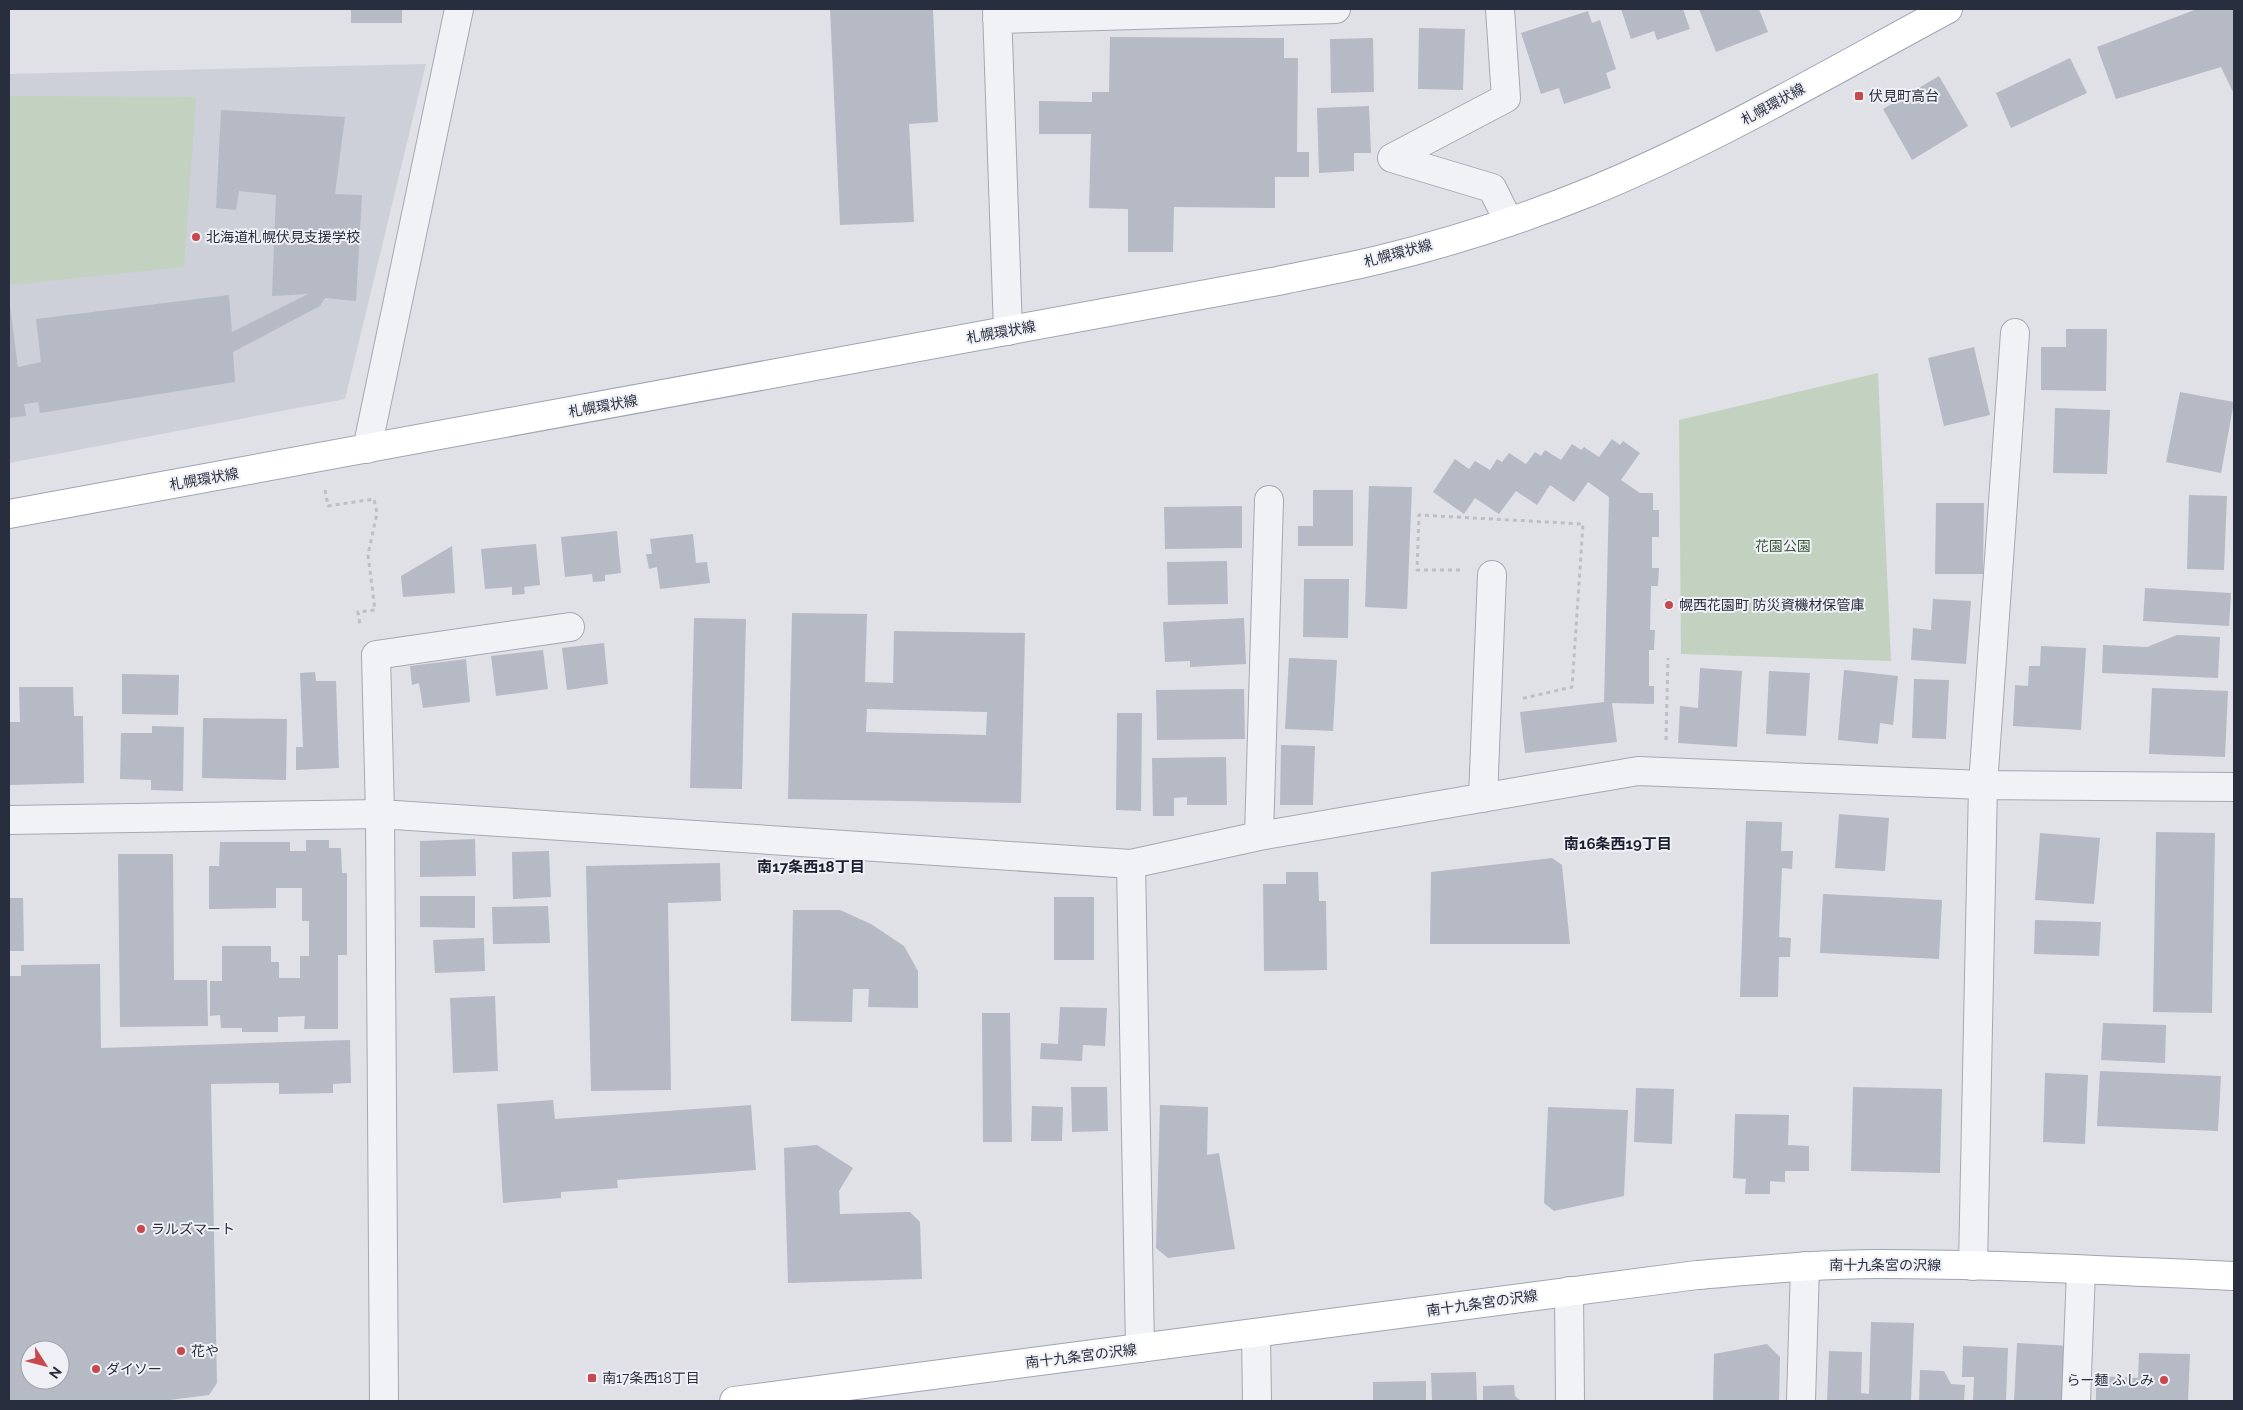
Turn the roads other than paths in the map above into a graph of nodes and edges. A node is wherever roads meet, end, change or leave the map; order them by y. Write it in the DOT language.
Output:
graph roads {
  1 [pos="459,9"];
  2 [pos="1336,9"];
  3 [pos="1500,9"];
  4 [pos="1948,9"];
  5 [pos="997,14"];
  6 [pos="1915,17"];
  7 [pos="1509,222"];
  8 [pos="1008,331"];
  9 [pos="2015,334"];
  10 [pos="367,449"];
  11 [pos="1269,500"];
  12 [pos="9,514"];
  13 [pos="1492,575"];
  14 [pos="570,627"];
  15 [pos="1983,785"];
  16 [pos="2234,787"];
  17 [pos="1483,798"];
  18 [pos="380,814"];
  19 [pos="9,820"];
  20 [pos="1259,836"];
  21 [pos="1131,864"];
  22 [pos="1805,1266"];
  23 [pos="1973,1266"];
  24 [pos="2081,1270"];
  25 [pos="2234,1276"];
  26 [pos="1569,1291"];
  27 [pos="1256,1333"];
  28 [pos="1140,1348"];
  29 [pos="813,1396"];
  30 [pos="384,1401"];
  31 [pos="734,1401"];
  32 [pos="1257,1401"];
  33 [pos="1570,1401"];
  34 [pos="1801,1401"];
  35 [pos="2076,1401"];
  1 -- 10 [label="street"];
  2 -- 5 [label="street"];
  3 -- 7 [label="street"];
  4 -- 6 [label="main road, 札幌環状線"];
  5 -- 8 [label="street"];
  6 -- 7 [label="main road, 札幌環状線"];
  7 -- 8 [label="main road, 札幌環状線"];
  8 -- 10 [label="main road, 札幌環状線"];
  9 -- 15 [label="street"];
  10 -- 12 [label="main road, 札幌環状線"];
  11 -- 20 [label="street"];
  13 -- 17 [label="street"];
  14 -- 18 [label="street"];
  15 -- 16 [label="street"];
  15 -- 17 [label="street"];
  15 -- 23 [label="street"];
  17 -- 20 [label="street"];
  18 -- 19 [label="street"];
  18 -- 21 [label="street"];
  18 -- 30 [label="street"];
  20 -- 21 [label="street"];
  21 -- 28 [label="street"];
  22 -- 23 [label="main road, 南十九条宮の沢線"];
  22 -- 26 [label="main road, 南十九条宮の沢線"];
  22 -- 34 [label="street"];
  23 -- 24 [label="main road, 南十九条宮の沢線"];
  24 -- 25 [label="main road, 南十九条宮の沢線"];
  24 -- 35 [label="street"];
  26 -- 27 [label="main road, 南十九条宮の沢線"];
  26 -- 33 [label="street"];
  27 -- 28 [label="main road, 南十九条宮の沢線"];
  27 -- 32 [label="street"];
  28 -- 29 [label="main road, 南十九条宮の沢線"];
  29 -- 31 [label="main road, 南十九条宮の沢線"];
}
